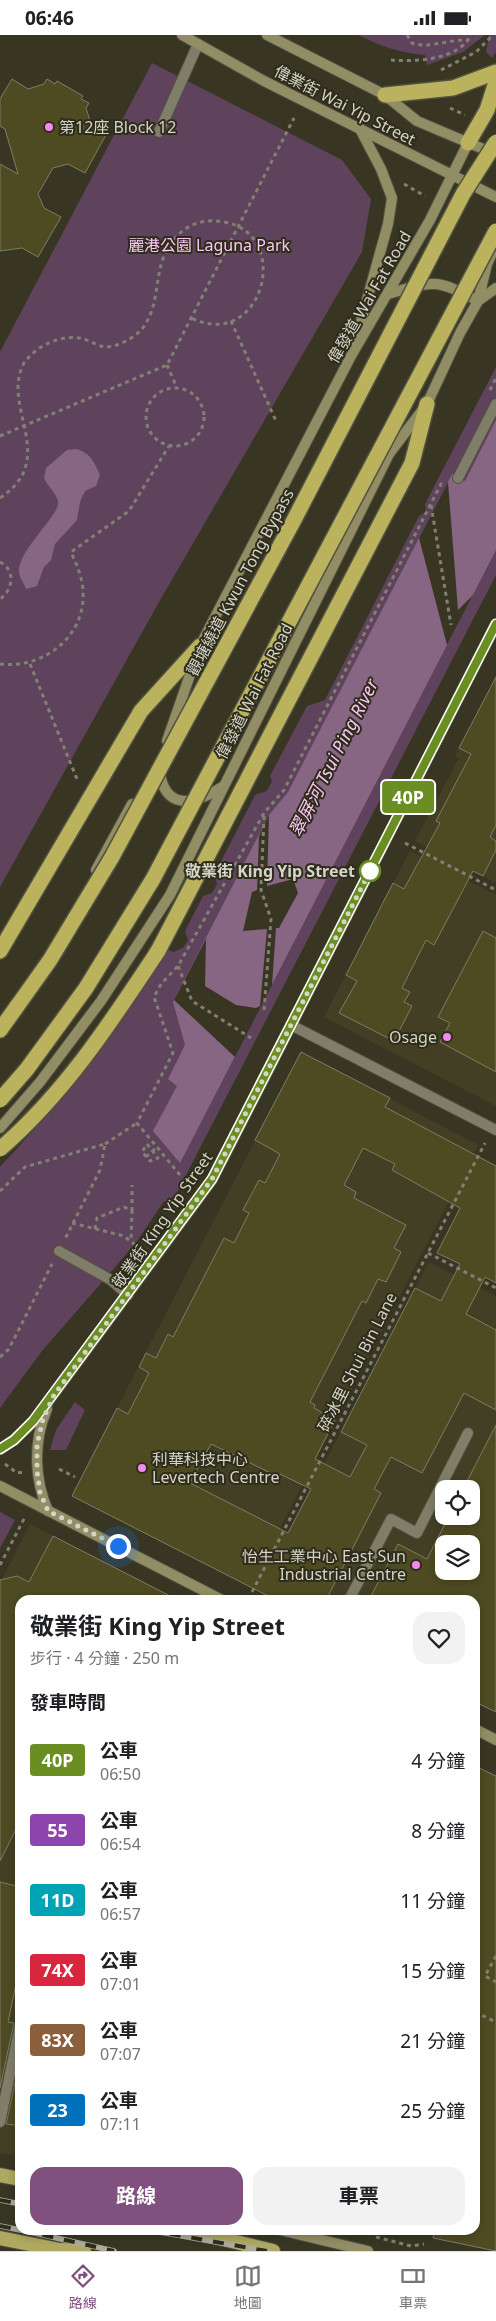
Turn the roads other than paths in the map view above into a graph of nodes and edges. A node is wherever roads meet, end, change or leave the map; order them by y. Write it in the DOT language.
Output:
graph roads {
  1 [pos="182,35"];
  2 [pos="267,35"];
  3 [pos="198,44"];
  4 [pos="496,72"];
  5 [pos="496,82"];
  6 [pos="385,95"];
  7 [pos="360,129"];
  8 [pos="159,132"];
  9 [pos="496,142"];
  10 [pos="468,143"];
  11 [pos="496,155"];
  12 [pos="452,175"];
  13 [pos="496,197"];
  14 [pos="496,231"];
  15 [pos="496,246"];
  16 [pos="496,288"];
  17 [pos="388,294"];
  18 [pos="478,301"];
  19 [pos="351,357"];
  20 [pos="427,404"];
  21 [pos="496,404"];
  22 [pos="458,478"];
  23 [pos="496,625"];
  24 [pos="200,646"];
  25 [pos="158,757"];
  26 [pos="223,787"];
  27 [pos="0,951"];
  28 [pos="0,1021"];
  29 [pos="291,1025"];
  30 [pos="0,1030"];
  31 [pos="0,1100"];
  32 [pos="0,1128"];
  33 [pos="496,1130"];
  34 [pos="0,1149"];
  35 [pos="59,1251"];
  36 [pos="128,1295"];
  37 [pos="54,1395"];
  38 [pos="468,1433"];
  39 [pos="0,1449"];
  40 [pos="0,1486"];
  41 [pos="48,1511"];
  42 [pos="212,1595"];
  43 [pos="352,1595"];
  44 [pos="480,1732"];
  45 [pos="496,1740"];
  46 [pos="15,2050"];
  47 [pos="0,2122"];
  48 [pos="0,2175"];
  49 [pos="15,2178"];
  50 [pos="207,2235"];
  51 [pos="301,2235"];
  52 [pos="0,2238"];
  53 [pos="62,2250"];
  54 [pos="84,2251"];
  55 [pos="273,2251"];
  56 [pos="368,2251"];
  1 -- 3 [label="main road, 偉業街 Wai Yip Street"];
  2 -- 6 [label="main road, 偉業街 Wai Yip Street"];
  3 -- 7 [label="main road, 偉業街 Wai Yip Street"];
  3 -- 8 [label="street"];
  4 -- 6 [label="highway"];
  5 -- 10 [label="highway"];
  6 -- 10 [label="main road, 偉業街 Wai Yip Street"];
  7 -- 12 [label="main road, 偉業街 Wai Yip Street"];
  7 -- 19 [label="main road"];
  9 -- 30 [label="highway, 觀塘繞道 Kwun Tong Bypass, bridge"];
  10 -- 11 [label="main road, 偉業街 Wai Yip Street"];
  10 -- 12 [label="main road, 偉發道 Wai Fat Road"];
  12 -- 13 [label="main road, 偉業街 Wai Yip Street"];
  12 -- 17 [label="main road, 偉發道 Wai Fat Road"];
  14 -- 31 [label="highway, bridge"];
  15 -- 18 [label="main road, 偉發道 Wai Fat Road"];
  16 -- 18 [label="main road"];
  17 -- 18 [label="main road"];
  17 -- 19 [label="main road, 偉發道 Wai Fat Road"];
  18 -- 20 [label="main road, 偉發道 Wai Fat Road"];
  19 -- 24 [label="main road, 偉發道 Wai Fat Road"];
  20 -- 26 [label="main road, 偉發道 Wai Fat Road"];
  20 -- 34 [label="highway, bridge"];
  21 -- 22 [label="street"];
  23 -- 29 [label="main road, 敬業街 King Yip Street"];
  24 -- 25 [label="main road, 偉發道 Wai Fat Road"];
  24 -- 27 [label="highway"];
  25 -- 26 [label="main road"];
  25 -- 28 [label="main road, 偉發道 Wai Fat Road"];
  26 -- 32 [label="main road, 偉發道 Wai Fat Road"];
  29 -- 33 [label="street"];
  29 -- 36 [label="main road, 敬業街 King Yip Street"];
  35 -- 36 [label="street"];
  36 -- 37 [label="main road, 敬業街 King Yip Street"];
  37 -- 39 [label="main road, 敬業街 King Yip Street"];
  37 -- 41 [label="main road, 敬業街 King Yip Street"];
  38 -- 43 [label="street"];
  40 -- 41 [label="main road"];
  41 -- 42 [label="main road"];
  44 -- 45 [label="main road"];
  46 -- 47 [label="street"];
  48 -- 49 [label="highway"];
  50 -- 55 [label="highway"];
  51 -- 56 [label="main road"];
  52 -- 53 [label="highway"];
  53 -- 54 [label="highway"];
}
